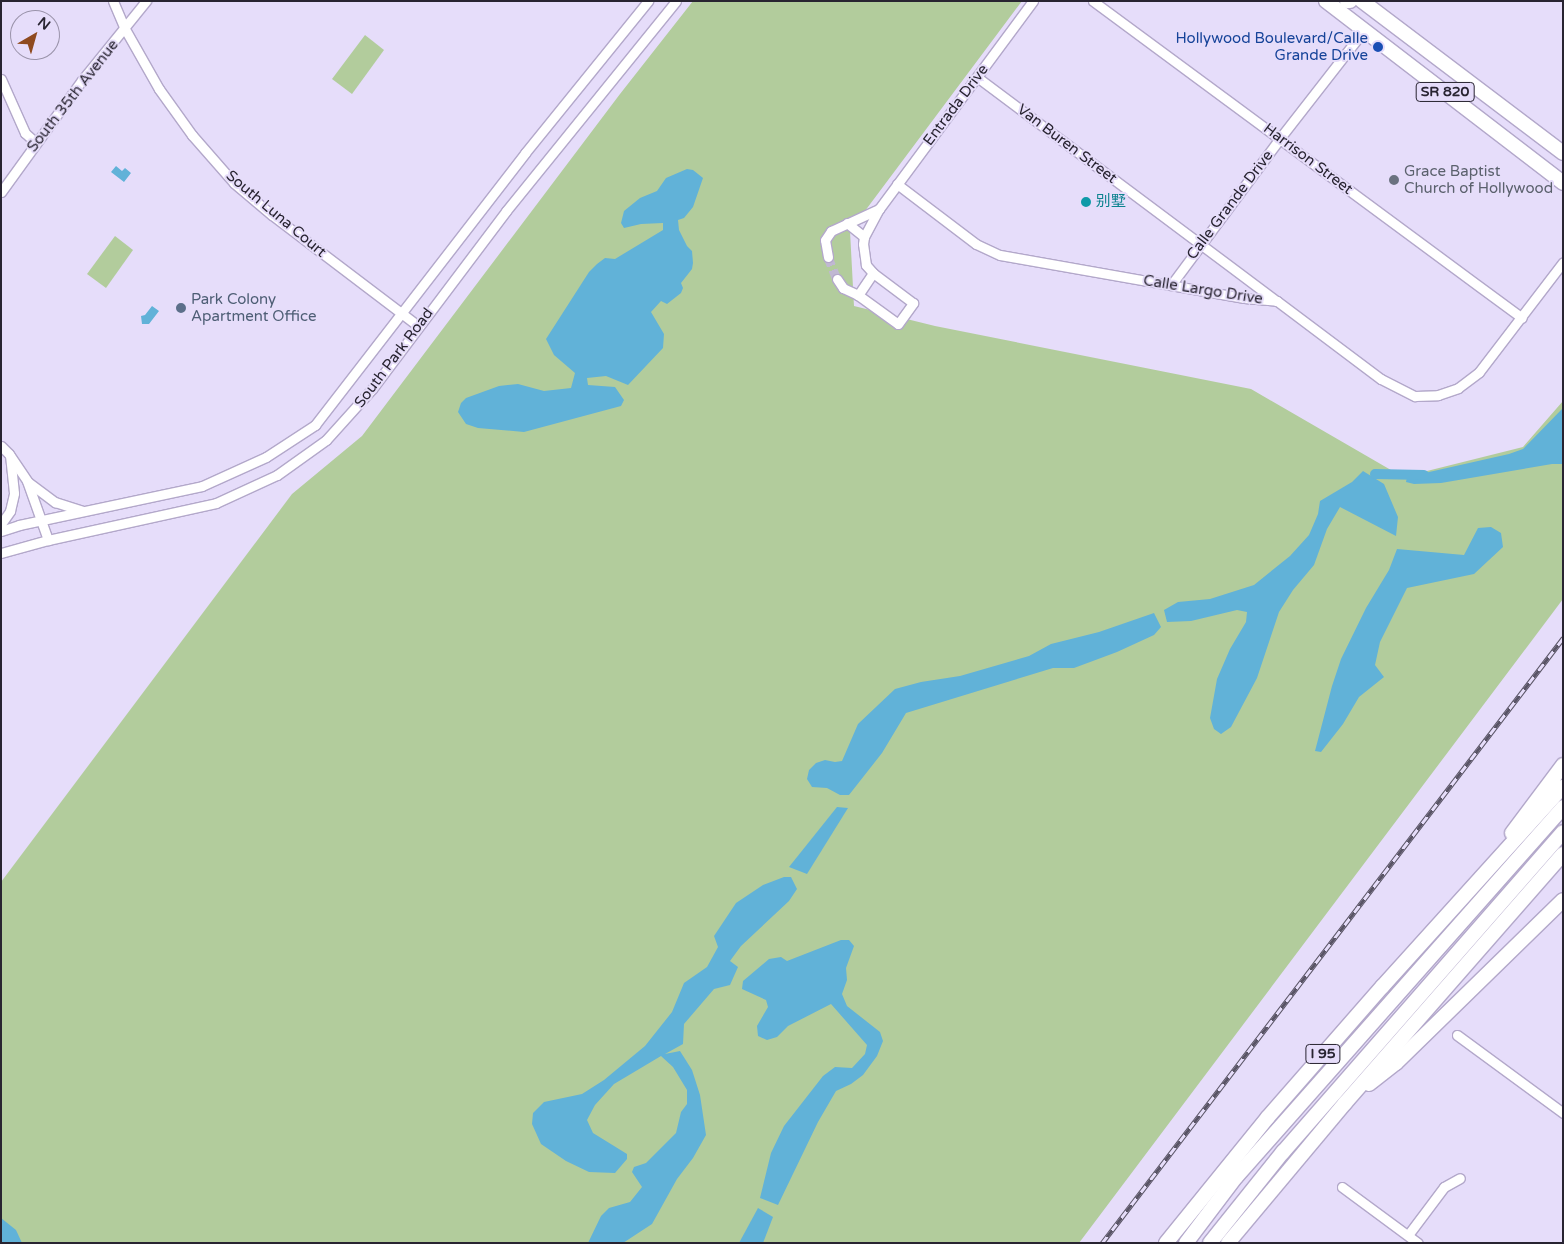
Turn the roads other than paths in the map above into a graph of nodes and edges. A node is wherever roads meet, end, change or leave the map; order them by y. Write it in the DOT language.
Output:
graph roads {
  1 [pos="113,1"];
  2 [pos="146,1"];
  3 [pos="648,1"];
  4 [pos="676,1"];
  5 [pos="1033,1"];
  6 [pos="1093,1"];
  7 [pos="1326,1"];
  8 [pos="1362,1"];
  9 [pos="125,29"];
  10 [pos="1364,30"];
  11 [pos="1407,35"];
  12 [pos="977,77"];
  13 [pos="1,79"];
  14 [pos="1280,138"];
  15 [pos="35,142"];
  16 [pos="1563,152"];
  17 [pos="1563,183"];
  18 [pos="897,184"];
  19 [pos="1,192"];
  20 [pos="879,209"];
  21 [pos="847,224"];
  22 [pos="864,237"];
  23 [pos="1202,244"];
  24 [pos="828,257"];
  25 [pos="1563,262"];
  26 [pos="873,274"];
  27 [pos="837,278"];
  28 [pos="1171,285"];
  29 [pos="858,295"];
  30 [pos="1276,301"];
  31 [pos="402,314"];
  32 [pos="1522,318"];
  33 [pos="418,326"];
  34 [pos="1,446"];
  35 [pos="9,454"];
  36 [pos="27,481"];
  37 [pos="85,511"];
  38 [pos="42,521"];
  39 [pos="1,524"];
  40 [pos="1,531"];
  41 [pos="48,540"];
  42 [pos="1,553"];
  43 [pos="1563,765"];
  44 [pos="1563,787"];
  45 [pos="1563,807"];
  46 [pos="1563,832"];
  47 [pos="1563,854"];
  48 [pos="1486,871"];
  49 [pos="1563,900"];
  50 [pos="1457,1035"];
  51 [pos="1563,1100"];
  52 [pos="1345,1103"];
  53 [pos="1560,1111"];
  54 [pos="1460,1178"];
  55 [pos="1342,1186"];
  56 [pos="1408,1235"];
  57 [pos="1166,1243"];
  58 [pos="1186,1243"];
  59 [pos="1210,1243"];
  60 [pos="1228,1243"];
  61 [pos="1418,1243"];
  1 -- 9 [label="street, South Luna Court"];
  2 -- 9 [label="street, South 35th Avenue"];
  3 -- 31 [label="street, South Park Road"];
  4 -- 33 [label="street, South Park Road"];
  5 -- 12 [label="street, Entrada Drive"];
  6 -- 14 [label="street, Harrison Street"];
  7 -- 10 [label="highway, SR 820"];
  8 -- 11 [label="highway, SR 820"];
  9 -- 15 [label="street, South 35th Avenue"];
  9 -- 31 [label="street, South Luna Court"];
  10 -- 11 [label="highway"];
  10 -- 14 [label="street, Calle Grande Drive"];
  10 -- 17 [label="highway, SR 820"];
  11 -- 16 [label="highway, SR 820"];
  12 -- 18 [label="street, Entrada Drive"];
  12 -- 23 [label="street, Van Buren Street"];
  13 -- 15 [label="street"];
  14 -- 23 [label="street, Calle Grande Drive"];
  14 -- 32 [label="street, Harrison Street"];
  15 -- 19 [label="street, South 35th Avenue"];
  18 -- 20 [label="street, Entrada Drive"];
  18 -- 28 [label="street, Calle Largo Drive"];
  20 -- 21 [label="street"];
  20 -- 22 [label="street, Entrada Drive"];
  21 -- 22 [label="street"];
  21 -- 24 [label="street"];
  22 -- 26 [label="street"];
  23 -- 28 [label="street, Calle Grande Drive"];
  23 -- 30 [label="street, Van Buren Street"];
  25 -- 32 [label="street, Calle Largo Drive"];
  26 -- 29 [label="street"];
  26 -- 29 [label="street"];
  27 -- 29 [label="street"];
  28 -- 30 [label="street, Calle Largo Drive"];
  30 -- 32 [label="street, Calle Largo Drive"];
  31 -- 33 [label="street, South Luna Court"];
  31 -- 37 [label="street, South Park Road"];
  33 -- 41 [label="street, South Park Road"];
  34 -- 35 [label="street"];
  35 -- 36 [label="street"];
  35 -- 39 [label="street"];
  36 -- 37 [label="street"];
  36 -- 38 [label="street"];
  37 -- 38 [label="street, South Park Road"];
  38 -- 40 [label="street, South Park Road"];
  38 -- 41 [label="street"];
  41 -- 42 [label="street, South Park Road"];
  43 -- 48 [label="highway"];
  44 -- 48 [label="highway, I 95"];
  45 -- 58 [label="highway"];
  46 -- 59 [label="highway"];
  47 -- 52 [label="highway"];
  48 -- 57 [label="highway, I 95"];
  49 -- 52 [label="highway"];
  50 -- 53 [label="street"];
  51 -- 53 [label="street"];
  52 -- 60 [label="highway"];
  54 -- 56 [label="street"];
  55 -- 56 [label="street"];
  56 -- 61 [label="street"];
}
